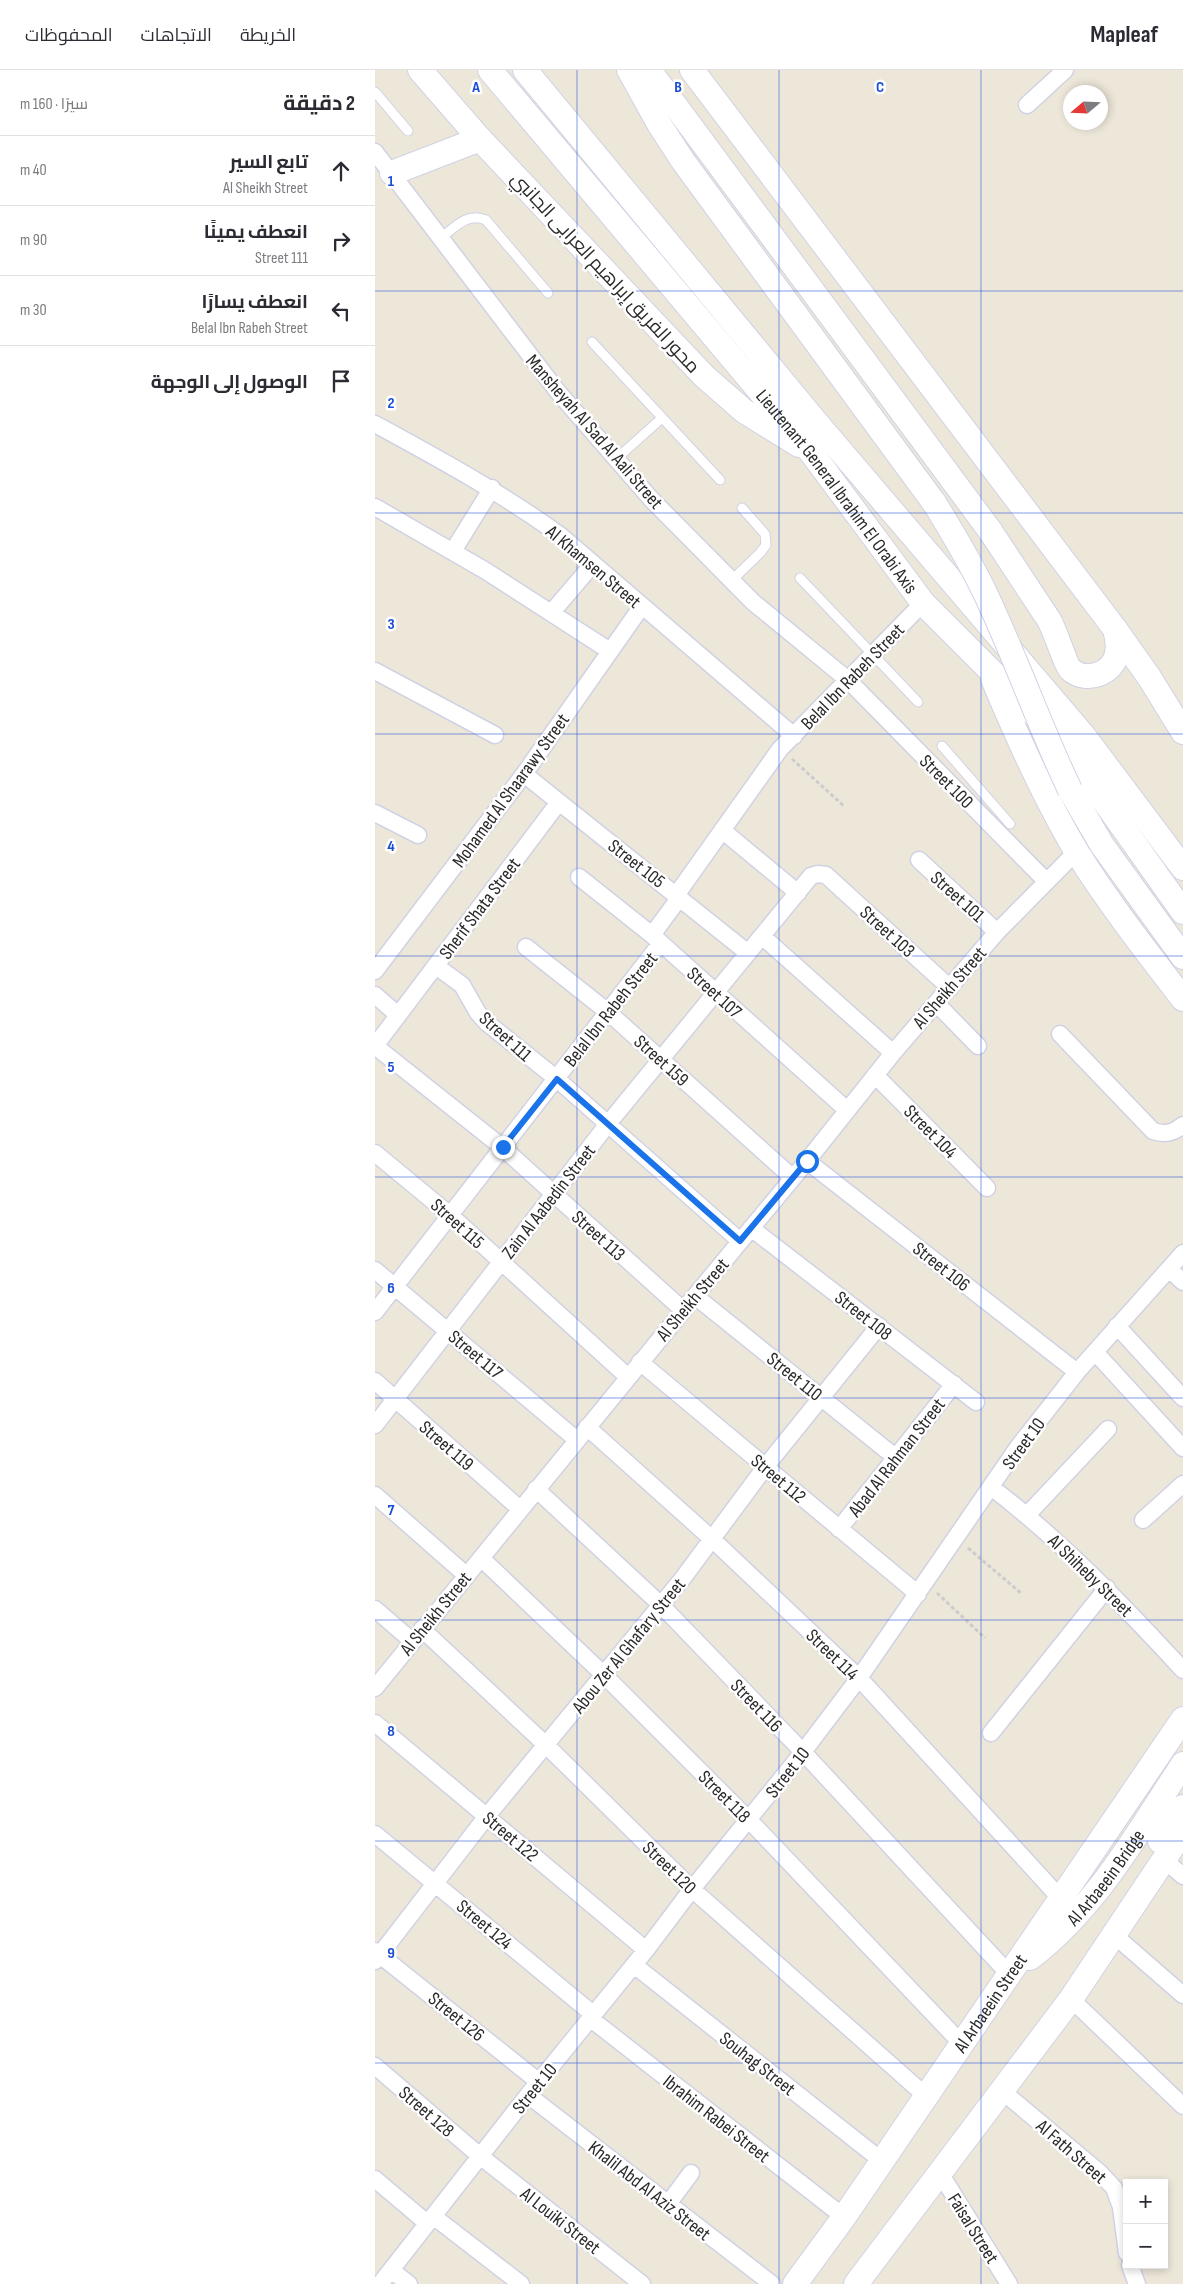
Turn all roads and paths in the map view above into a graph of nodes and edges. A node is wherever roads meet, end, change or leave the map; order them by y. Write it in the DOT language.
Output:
graph roads {
  1 [pos="420,70"];
  2 [pos="490,70"];
  3 [pos="525,70"];
  4 [pos="629,70"];
  5 [pos="649,70"];
  6 [pos="692,70"];
  7 [pos="1065,70"];
  8 [pos="375,92"];
  9 [pos="1027,105"];
  10 [pos="408,131"];
  11 [pos="479,139"];
  12 [pos="375,152"];
  13 [pos="392,172"];
  14 [pos="441,238"];
  15 [pos="548,293"];
  16 [pos="592,342"];
  17 [pos="662,418"];
  18 [pos="375,424"];
  19 [pos="811,452"];
  20 [pos="615,460"];
  21 [pos="720,480"];
  22 [pos="491,488"];
  23 [pos="375,507"];
  24 [pos="742,508"];
  25 [pos="991,532"];
  26 [pos="453,551"];
  27 [pos="593,564"];
  28 [pos="945,576"];
  29 [pos="800,578"];
  30 [pos="731,581"];
  31 [pos="923,603"];
  32 [pos="642,606"];
  33 [pos="552,612"];
  34 [pos="1115,629"];
  35 [pos="609,651"];
  36 [pos="873,655"];
  37 [pos="988,669"];
  38 [pos="375,671"];
  39 [pos="848,680"];
  40 [pos="918,702"];
  41 [pos="1183,732"];
  42 [pos="495,736"];
  43 [pos="794,736"];
  44 [pos="942,746"];
  45 [pos="780,749"];
  46 [pos="524,774"];
  47 [pos="982,792"];
  48 [pos="559,802"];
  49 [pos="971,804"];
  50 [pos="845,807"];
  51 [pos="375,813"];
  52 [pos="1010,824"];
  53 [pos="723,830"];
  54 [pos="418,835"];
  55 [pos="1077,851"];
  56 [pos="919,860"];
  57 [pos="1183,868"];
  58 [pos="826,875"];
  59 [pos="579,877"];
  60 [pos="1046,881"];
  61 [pos="798,893"];
  62 [pos="679,896"];
  63 [pos="1183,912"];
  64 [pos="997,932"];
  65 [pos="762,936"];
  66 [pos="657,939"];
  67 [pos="526,947"];
  68 [pos="748,953"];
  69 [pos="1183,957"];
  70 [pos="436,966"];
  71 [pos="375,971"];
  72 [pos="950,988"];
  73 [pos="715,993"];
  74 [pos="375,995"];
  75 [pos="1183,999"];
  76 [pos="936,1003"];
  77 [pos="608,1012"];
  78 [pos="398,1015"];
  79 [pos="1060,1034"];
  80 [pos="375,1046"];
  81 [pos="978,1046"];
  82 [pos="893,1053"];
  83 [pos="660,1059"];
  84 [pos="875,1075"];
  85 [pos="557,1079"];
  86 [pos="847,1110"];
  87 [pos="607,1125"];
  88 [pos="1183,1125"];
  89 [pos="503,1147"];
  90 [pos="375,1153"];
  91 [pos="807,1161"];
  92 [pos="793,1178"];
  93 [pos="987,1188"];
  94 [pos="553,1194"];
  95 [pos="450,1215"];
  96 [pos="751,1228"];
  97 [pos="740,1241"];
  98 [pos="1183,1254"];
  99 [pos="501,1262"];
  100 [pos="1169,1269"];
  101 [pos="375,1270"];
  102 [pos="1183,1282"];
  103 [pos="395,1287"];
  104 [pos="695,1296"];
  105 [pos="683,1310"];
  106 [pos="375,1312"];
  107 [pos="879,1326"];
  108 [pos="1117,1326"];
  109 [pos="449,1331"];
  110 [pos="1095,1352"];
  111 [pos="640,1362"];
  112 [pos="1077,1372"];
  113 [pos="628,1377"];
  114 [pos="375,1381"];
  115 [pos="954,1384"];
  116 [pos="822,1398"];
  117 [pos="1183,1398"];
  118 [pos="395,1399"];
  119 [pos="976,1402"];
  120 [pos="375,1425"];
  121 [pos="1108,1429"];
  122 [pos="582,1434"];
  123 [pos="1183,1448"];
  124 [pos="895,1457"];
  125 [pos="765,1466"];
  126 [pos="1183,1484"];
  127 [pos="991,1487"];
  128 [pos="536,1489"];
  129 [pos="375,1495"];
  130 [pos="520,1509"];
  131 [pos="1027,1515"];
  132 [pos="1143,1520"];
  133 [pos="839,1529"];
  134 [pos="712,1538"];
  135 [pos="956,1538"];
  136 [pos="481,1558"];
  137 [pos="466,1575"];
  138 [pos="922,1588"];
  139 [pos="1107,1588"];
  140 [pos="1023,1594"];
  141 [pos="661,1605"];
  142 [pos="375,1609"];
  143 [pos="417,1635"];
  144 [pos="985,1638"];
  145 [pos="1183,1670"];
  146 [pos="603,1674"];
  147 [pos="859,1678"];
  148 [pos="375,1688"];
  149 [pos="1183,1719"];
  150 [pos="375,1723"];
  151 [pos="991,1733"];
  152 [pos="546,1745"];
  153 [pos="803,1752"];
  154 [pos="1183,1764"];
  155 [pos="1183,1807"];
  156 [pos="487,1816"];
  157 [pos="749,1820"];
  158 [pos="1183,1831"];
  159 [pos="375,1834"];
  160 [pos="1164,1860"];
  161 [pos="1183,1876"];
  162 [pos="436,1883"];
  163 [pos="692,1889"];
  164 [pos="1061,1899"];
  165 [pos="1114,1935"];
  166 [pos="647,1950"];
  167 [pos="377,1955"];
  168 [pos="634,1965"];
  169 [pos="1009,1974"];
  170 [pos="1183,1995"];
  171 [pos="1071,1999"];
  172 [pos="592,2017"];
  173 [pos="962,2044"];
  174 [pos="375,2066"];
  175 [pos="539,2082"];
  176 [pos="1001,2091"];
  177 [pos="528,2095"];
  178 [pos="927,2096"];
  179 [pos="1183,2106"];
  180 [pos="480,2156"];
  181 [pos="882,2161"];
  182 [pos="691,2173"];
  183 [pos="940,2173"];
  184 [pos="375,2180"];
  185 [pos="668,2204"];
  186 [pos="844,2217"];
  187 [pos="430,2220"];
  188 [pos="1123,2224"];
  189 [pos="1131,2269"];
  190 [pos="391,2270"];
  191 [pos="380,2284"];
  192 [pos="409,2284"];
  193 [pos="521,2284"];
  194 [pos="642,2284"];
  195 [pos="772,2284"];
  196 [pos="795,2284"];
  197 [pos="856,2284"];
  198 [pos="1009,2284"];
  199 [pos="1137,2284"];
  1 -- 11 [label="main road, محور الفريق إبراهيم العرابى الجانبي"];
  2 -- 19 [label="main road, Lieutenant General Ibrahim El Orabi Axis"];
  3 -- 28 [label="main road, Lieutenant General Ibrahim El Orabi Axis"];
  4 -- 69 [label="main road, bridge"];
  5 -- 25 [label="main road"];
  6 -- 34 [label="main road"];
  7 -- 9 [label="street"];
  8 -- 10 [label="lane"];
  11 -- 13 [label="main road"];
  11 -- 19 [label="main road, محور الفريق إبراهيم العرابى الجانبي"];
  12 -- 13 [label="street, Mansheyah Al Sad Al Aali Street"];
  13 -- 14 [label="street, Mansheyah Al Sad Al Aali Street"];
  14 -- 15 [label="lane"];
  14 -- 20 [label="street, Mansheyah Al Sad Al Aali Street"];
  16 -- 17 [label="lane"];
  17 -- 20 [label="lane"];
  17 -- 21 [label="lane"];
  18 -- 22 [label="street, Al Khamsen Street"];
  19 -- 31 [label="main road, Lieutenant General Ibrahim El Orabi Axis"];
  20 -- 30 [label="street, Mansheyah Al Sad Al Aali Street"];
  22 -- 26 [label="street"];
  22 -- 27 [label="street, Al Khamsen Street"];
  23 -- 26 [label="street"];
  24 -- 30 [label="lane"];
  25 -- 28 [label="main road"];
  25 -- 34 [label="main road"];
  26 -- 33 [label="street"];
  27 -- 32 [label="street, Al Khamsen Street"];
  27 -- 33 [label="street"];
  28 -- 57 [label="main road, Lieutenant General Ibrahim El Orabi Axis"];
  29 -- 36 [label="lane"];
  30 -- 39 [label="street, Mansheyah Al Sad Al Aali Street"];
  31 -- 36 [label="street, Belal Ibn Rabeh Street"];
  31 -- 37 [label="main road, Lieutenant General Ibrahim El Orabi Axis"];
  32 -- 35 [label="street, Mohamed Al Shaarawy Street"];
  32 -- 43 [label="street, Al Khamsen Street"];
  33 -- 35 [label="street"];
  34 -- 41 [label="main road"];
  35 -- 46 [label="street, Mohamed Al Shaarawy Street"];
  36 -- 39 [label="street, Belal Ibn Rabeh Street"];
  36 -- 40 [label="lane"];
  37 -- 55 [label="main road"];
  37 -- 63 [label="main road, Lieutenant General Ibrahim El Orabi Axis"];
  38 -- 42 [label="street"];
  39 -- 43 [label="street, Belal Ibn Rabeh Street"];
  39 -- 49 [label="street, Street 100"];
  43 -- 45 [label="street, Belal Ibn Rabeh Street"];
  44 -- 47 [label="lane"];
  45 -- 50 [label="path"];
  45 -- 53 [label="street, Belal Ibn Rabeh Street"];
  46 -- 48 [label="street, Street 105"];
  46 -- 71 [label="street, Mohamed Al Shaarawy Street"];
  47 -- 49 [label="lane"];
  47 -- 52 [label="lane"];
  48 -- 62 [label="street, Street 105"];
  48 -- 70 [label="street, Sherif Shata Street"];
  49 -- 60 [label="street, Street 100"];
  51 -- 54 [label="street"];
  53 -- 61 [label="street"];
  53 -- 62 [label="street, Belal Ibn Rabeh Street"];
  55 -- 60 [label="street, Al Sheikh Street"];
  55 -- 75 [label="main road"];
  56 -- 64 [label="street, Street 101"];
  58 -- 61 [label="street, Zain Al Aabedin Street"];
  58 -- 72 [label="street, Street 103"];
  59 -- 66 [label="street, Street 107"];
  60 -- 64 [label="street, Al Sheikh Street"];
  61 -- 65 [label="street, Zain Al Aabedin Street"];
  62 -- 66 [label="street, Belal Ibn Rabeh Street"];
  62 -- 68 [label="street, Street 105"];
  64 -- 72 [label="street, Al Sheikh Street"];
  65 -- 68 [label="street, Zain Al Aabedin Street"];
  65 -- 82 [label="street"];
  66 -- 73 [label="street, Street 107"];
  66 -- 77 [label="street, Belal Ibn Rabeh Street"];
  67 -- 77 [label="street, Street 159"];
  68 -- 73 [label="street, Zain Al Aabedin Street"];
  70 -- 78 [label="street, Sherif Shata Street"];
  70 -- 85 [label="street, Street 111"];
  72 -- 76 [label="street, Al Sheikh Street"];
  73 -- 83 [label="street, Zain Al Aabedin Street"];
  73 -- 86 [label="street, Street 107"];
  74 -- 78 [label="street"];
  76 -- 81 [label="street"];
  76 -- 82 [label="street, Al Sheikh Street"];
  77 -- 83 [label="street, Street 159"];
  77 -- 85 [label="street, Belal Ibn Rabeh Street"];
  78 -- 80 [label="street, Sherif Shata Street"];
  79 -- 88 [label="street"];
  80 -- 89 [label="street, Street 113"];
  82 -- 84 [label="street, Al Sheikh Street"];
  83 -- 87 [label="street, Zain Al Aabedin Street"];
  83 -- 92 [label="street, Street 159"];
  84 -- 86 [label="street, Al Sheikh Street"];
  84 -- 93 [label="street, Street 104"];
  85 -- 87 [label="street, Street 111"];
  85 -- 89 [label="street, Belal Ibn Rabeh Street"];
  86 -- 91 [label="street, Al Sheikh Street"];
  87 -- 94 [label="street, Zain Al Aabedin Street"];
  87 -- 97 [label="street, Street 111"];
  89 -- 94 [label="street, Street 113"];
  89 -- 95 [label="street, Belal Ibn Rabeh Street"];
  90 -- 95 [label="street, Street 115"];
  91 -- 92 [label="street, Al Sheikh Street"];
  91 -- 112 [label="street, Street 106"];
  92 -- 96 [label="street, Al Sheikh Street"];
  94 -- 99 [label="street, Zain Al Aabedin Street"];
  94 -- 105 [label="street, Street 113"];
  95 -- 99 [label="street, Street 115"];
  95 -- 103 [label="street, Belal Ibn Rabeh Street"];
  96 -- 97 [label="street, Al Sheikh Street"];
  96 -- 107 [label="street, Street 108"];
  97 -- 104 [label="street, Al Sheikh Street"];
  98 -- 100 [label="street, Street 10"];
  99 -- 109 [label="street, Zain Al Aabedin Street"];
  99 -- 113 [label="street, Street 115"];
  100 -- 102 [label="street"];
  100 -- 108 [label="street, Street 10"];
  101 -- 103 [label="street, Street 117"];
  103 -- 106 [label="street, Belal Ibn Rabeh Street"];
  103 -- 109 [label="street, Street 117"];
  104 -- 105 [label="street, Al Sheikh Street"];
  104 -- 116 [label="street, Street 110"];
  105 -- 111 [label="street, Al Sheikh Street"];
  107 -- 115 [label="street, Street 108"];
  107 -- 116 [label="street, Abou Zer Al Ghafary Street"];
  108 -- 110 [label="street, Street 10"];
  108 -- 117 [label="street"];
  109 -- 118 [label="street, Zain Al Aabedin Street"];
  109 -- 122 [label="street, Street 117"];
  110 -- 112 [label="street, Street 10"];
  110 -- 123 [label="street"];
  111 -- 113 [label="street, Al Sheikh Street"];
  111 -- 125 [label="street, Street 112"];
  112 -- 127 [label="street, Street 10"];
  113 -- 122 [label="street, Al Sheikh Street"];
  114 -- 118 [label="street, Street 119"];
  115 -- 119 [label="street, Street 108"];
  115 -- 124 [label="street, Abad Al Rahman Street"];
  116 -- 124 [label="street, Street 110"];
  116 -- 125 [label="street, Abou Zer Al Ghafary Street"];
  118 -- 120 [label="street, Zain Al Aabedin Street"];
  118 -- 130 [label="street, Street 119"];
  121 -- 131 [label="street"];
  122 -- 128 [label="street, Al Sheikh Street"];
  122 -- 134 [label="street, Street 114"];
  124 -- 133 [label="street, Abad Al Rahman Street"];
  125 -- 133 [label="street, Street 112"];
  125 -- 134 [label="street, Abou Zer Al Ghafary Street"];
  126 -- 132 [label="street"];
  127 -- 131 [label="street, Al Shiheby Street"];
  127 -- 135 [label="street, Street 10"];
  128 -- 130 [label="street, Al Sheikh Street"];
  128 -- 141 [label="street, Street 116"];
  129 -- 137 [label="street"];
  130 -- 136 [label="street, Al Sheikh Street"];
  131 -- 139 [label="street, Al Shiheby Street"];
  133 -- 138 [label="street, Street 112"];
  134 -- 141 [label="street, Abou Zer Al Ghafary Street"];
  134 -- 147 [label="street, Street 114"];
  135 -- 138 [label="street, Street 10"];
  135 -- 140 [label="path"];
  136 -- 137 [label="street, Al Sheikh Street"];
  136 -- 146 [label="street, Street 118"];
  137 -- 143 [label="street, Al Sheikh Street"];
  138 -- 144 [label="path"];
  138 -- 147 [label="street, Street 10"];
  139 -- 145 [label="street, Al Shiheby Street"];
  139 -- 151 [label="street"];
  141 -- 146 [label="street, Abou Zer Al Ghafary Street"];
  141 -- 153 [label="street, Street 116"];
  142 -- 143 [label="street, Street 120"];
  143 -- 148 [label="street, Al Sheikh Street"];
  143 -- 152 [label="street, Street 120"];
  146 -- 152 [label="street, Abou Zer Al Ghafary Street"];
  146 -- 157 [label="street, Street 118"];
  147 -- 153 [label="street, Street 10"];
  147 -- 164 [label="street, Street 114"];
  149 -- 164 [label="main road, Al Arbaeein Street"];
  150 -- 156 [label="street, Street 122"];
  152 -- 156 [label="street, Abou Zer Al Ghafary Street"];
  152 -- 163 [label="street, Street 120"];
  153 -- 157 [label="street, Street 10"];
  153 -- 169 [label="street, Street 116"];
  154 -- 169 [label="main road, Al Arbaeein Bridge"];
  155 -- 171 [label="main road, Al Arbaeein Bridge"];
  156 -- 162 [label="street, Abou Zer Al Ghafary Street"];
  156 -- 166 [label="street, Street 122"];
  157 -- 163 [label="street, Street 10"];
  157 -- 173 [label="street, Street 118"];
  158 -- 160 [label="main road"];
  159 -- 162 [label="street, Street 124"];
  160 -- 161 [label="street"];
  160 -- 165 [label="main road"];
  162 -- 167 [label="street, Abou Zer Al Ghafary Street"];
  162 -- 172 [label="street, Street 124"];
  163 -- 166 [label="street, Street 10"];
  163 -- 178 [label="street, Street 120"];
  164 -- 169 [label="main road, Al Arbaeein Street"];
  165 -- 170 [label="street"];
  165 -- 171 [label="main road"];
  166 -- 168 [label="street, Street 10"];
  167 -- 175 [label="street, Street 126"];
  168 -- 172 [label="street, Street 10"];
  168 -- 181 [label="street, Souhag Street"];
  169 -- 173 [label="main road, Al Arbaeein Street"];
  171 -- 176 [label="main road"];
  171 -- 179 [label="street"];
  172 -- 175 [label="street, Street 10"];
  172 -- 186 [label="street, Ibrahim Rabei Street"];
  173 -- 178 [label="main road, Al Arbaeein Street"];
  174 -- 180 [label="street, Street 128"];
  175 -- 177 [label="street, Street 10"];
  176 -- 183 [label="main road"];
  176 -- 188 [label="street, Al Fath Street"];
  177 -- 180 [label="street, Street 10"];
  177 -- 185 [label="street, Khalil Abd Al Aziz Street"];
  178 -- 181 [label="main road, Al Arbaeein Street"];
  180 -- 187 [label="street, Street 10"];
  180 -- 194 [label="street, Al Louiki Street"];
  181 -- 186 [label="main road, Al Arbaeein Street"];
  182 -- 185 [label="street"];
  183 -- 197 [label="main road"];
  183 -- 198 [label="street, Faisal Street"];
  184 -- 187 [label="street"];
  185 -- 195 [label="street, Khalil Abd Al Aziz Street"];
  186 -- 196 [label="main road, Al Arbaeein Street"];
  187 -- 190 [label="street, Street 10"];
  187 -- 193 [label="street"];
  189 -- 199 [label="street"];
  190 -- 191 [label="street, Street 10"];
  190 -- 192 [label="street"];
}
